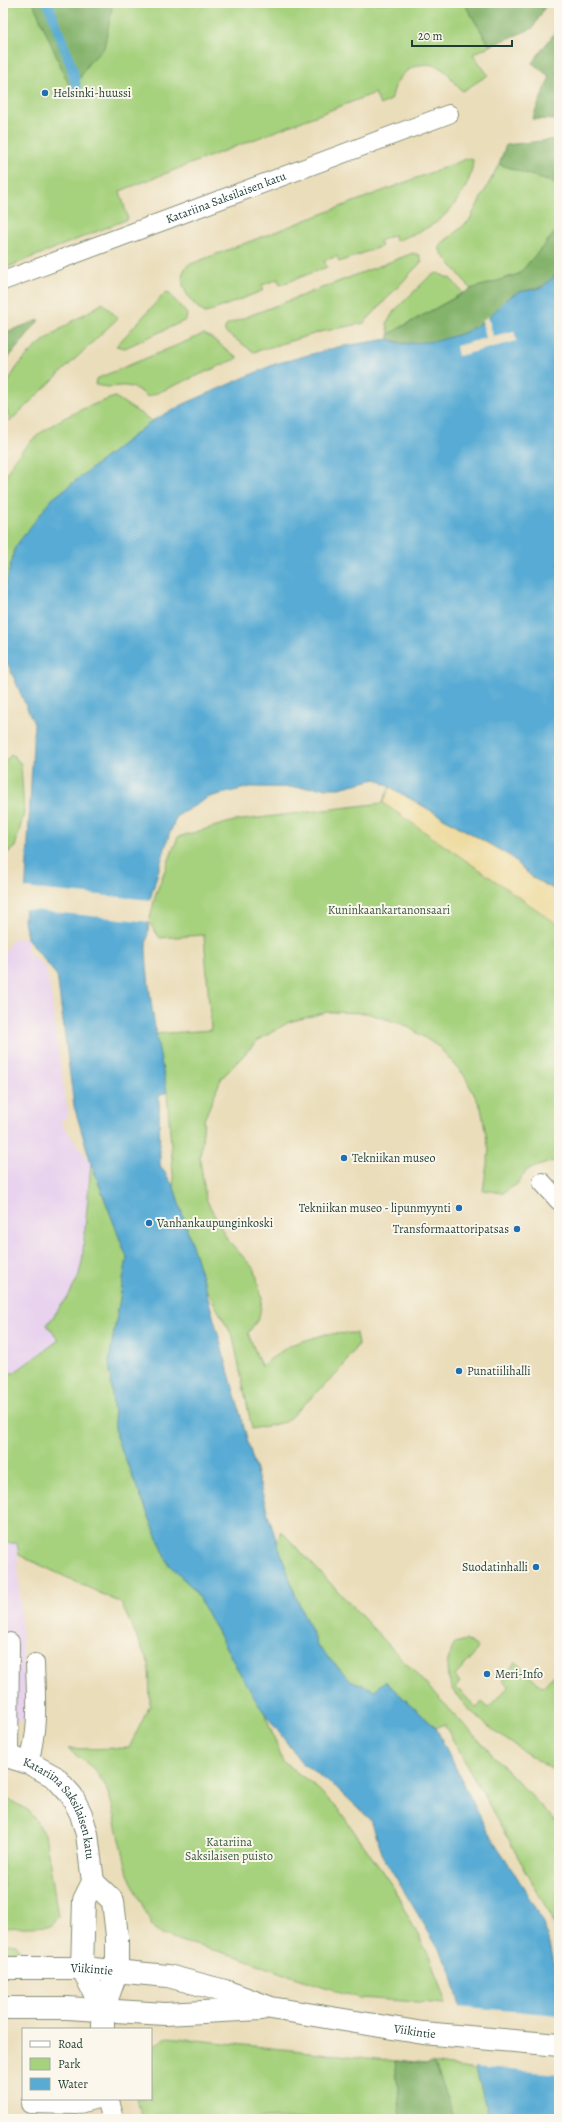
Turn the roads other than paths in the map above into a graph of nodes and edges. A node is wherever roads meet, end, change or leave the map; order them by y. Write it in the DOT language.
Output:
graph roads {
  1 [pos="449,114"];
  2 [pos="3,281"];
  3 [pos="542,1182"];
  4 [pos="559,1201"];
  5 [pos="10,1642"];
  6 [pos="35,1663"];
  7 [pos="14,1758"];
  8 [pos="93,1882"];
  9 [pos="3,1968"];
  10 [pos="82,1968"];
  11 [pos="118,1971"];
  12 [pos="3,2008"];
  13 [pos="271,2008"];
  14 [pos="103,2019"];
  15 [pos="559,2045"];
  16 [pos="94,2100"];
  17 [pos="107,2100"];
  18 [pos="30,2104"];
  19 [pos="113,2119"];
  1 -- 2 [label="lane, Katariina Saksilaisen katu"];
  3 -- 4 [label="lane"];
  5 -- 7 [label="lane"];
  6 -- 7 [label="lane"];
  7 -- 8 [label="main road, Katariina Saksilaisen katu"];
  8 -- 10 [label="main road, Katariina Saksilaisen katu"];
  8 -- 11 [label="main road, Katariina Saksilaisen katu"];
  9 -- 10 [label="main road, Viikintie"];
  10 -- 11 [label="main road, Viikintie"];
  10 -- 14 [label="main road"];
  11 -- 13 [label="main road, Viikintie"];
  11 -- 14 [label="main road"];
  12 -- 14 [label="main road, Viikintie"];
  13 -- 14 [label="main road, Viikintie"];
  13 -- 15 [label="main road, Viikintie"];
  16 -- 18 [label="lane"];
  17 -- 19 [label="main road"];
}
